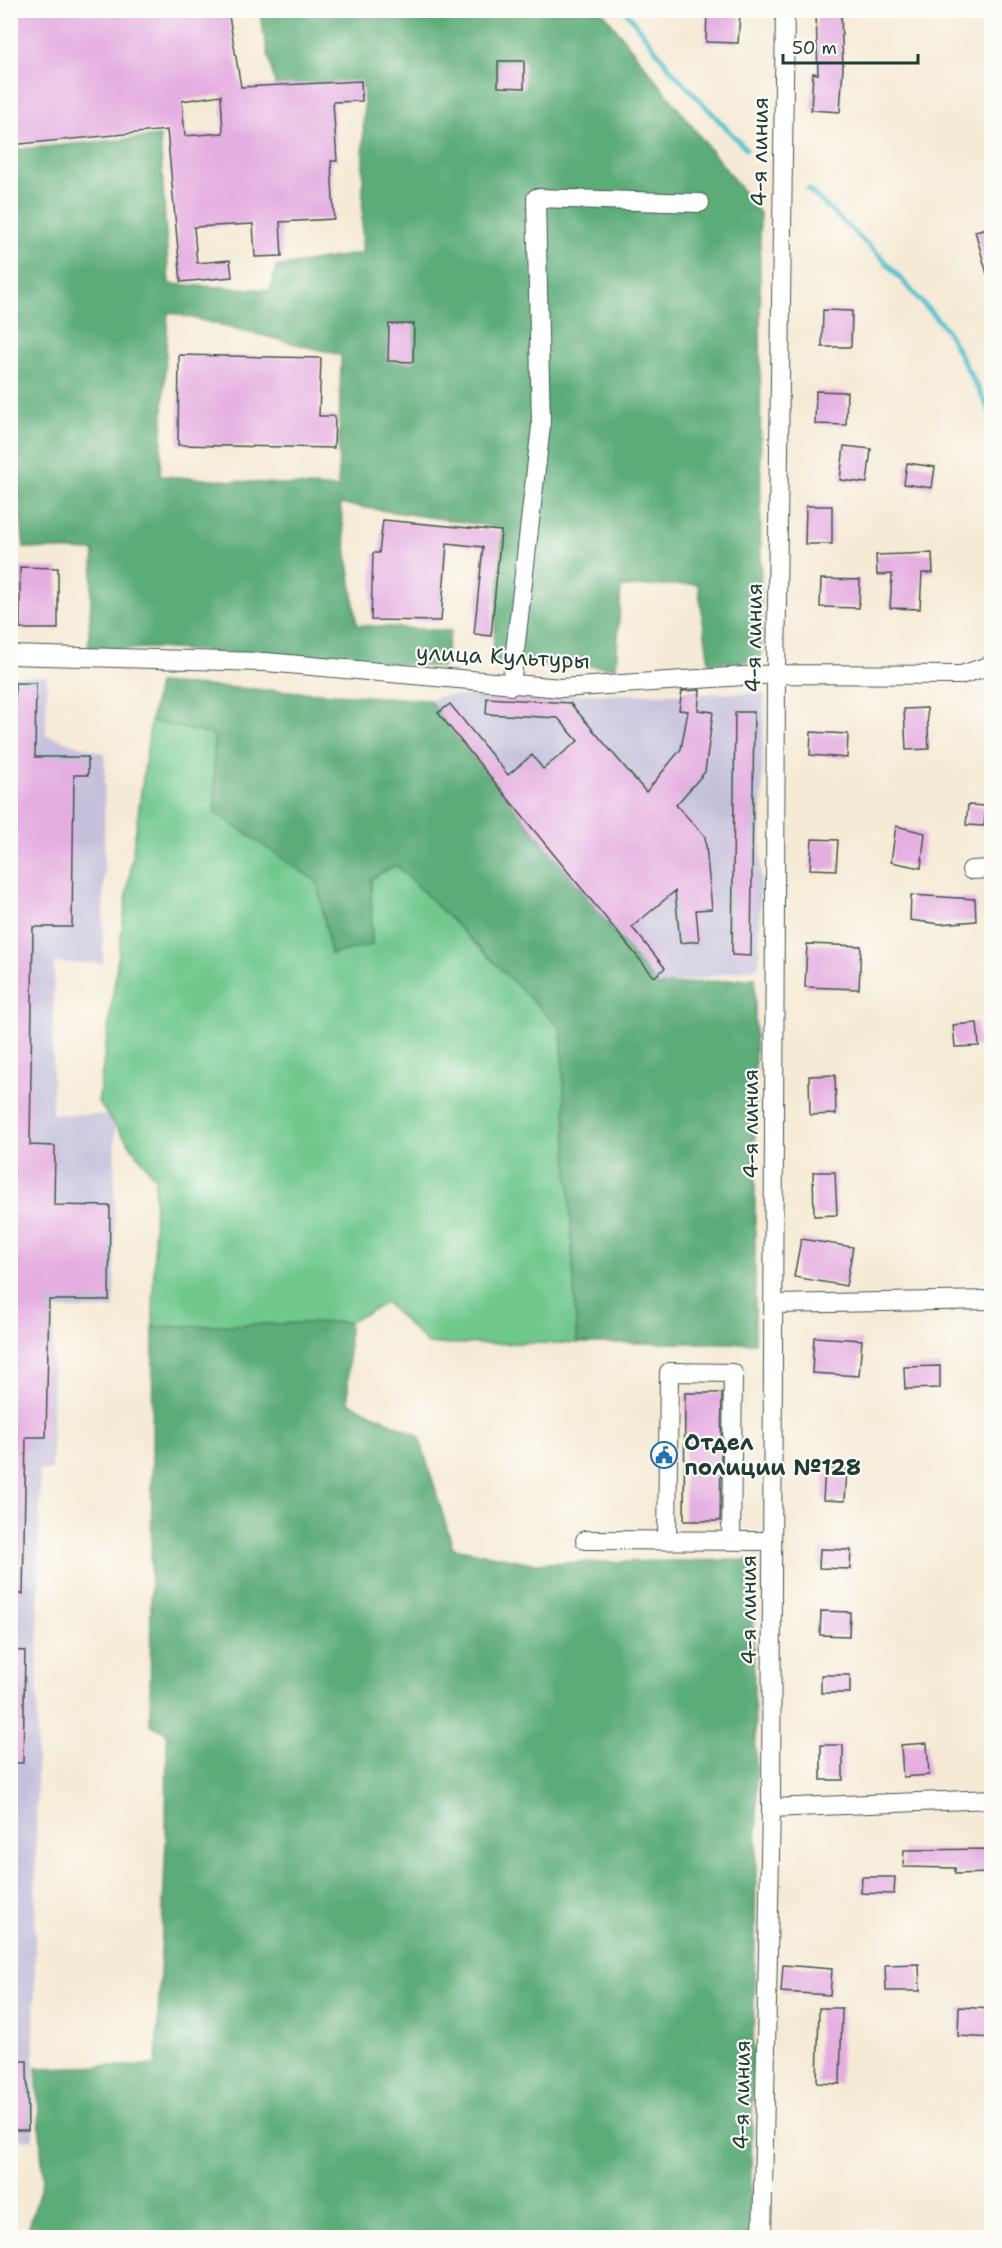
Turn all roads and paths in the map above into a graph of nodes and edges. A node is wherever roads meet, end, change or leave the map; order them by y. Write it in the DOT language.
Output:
graph roads {
  1 [pos="785,10"];
  2 [pos="700,203"];
  3 [pos="10,655"];
  4 [pos="992,665"];
  5 [pos="776,674"];
  6 [pos="511,686"];
  7 [pos="992,869"];
  8 [pos="970,870"];
  9 [pos="992,1300"];
  10 [pos="774,1304"];
  11 [pos="585,1540"];
  12 [pos="668,1540"];
  13 [pos="731,1541"];
  14 [pos="772,1542"];
  15 [pos="992,1799"];
  16 [pos="771,1808"];
  17 [pos="762,2238"];
  1 -- 5 [label="street, 4-я линия"];
  2 -- 6 [label="street"];
  3 -- 6 [label="street, улица Культуры"];
  4 -- 5 [label="street, улица Культуры"];
  5 -- 6 [label="street, улица Культуры"];
  5 -- 10 [label="street, 4-я линия"];
  7 -- 8 [label="street"];
  9 -- 10 [label="street"];
  10 -- 14 [label="street, 4-я линия"];
  11 -- 12 [label="street"];
  12 -- 13 [label="street"];
  12 -- 13 [label="street"];
  13 -- 14 [label="street"];
  14 -- 16 [label="street, 4-я линия"];
  15 -- 16 [label="street"];
  16 -- 17 [label="street, 4-я линия"];
}
